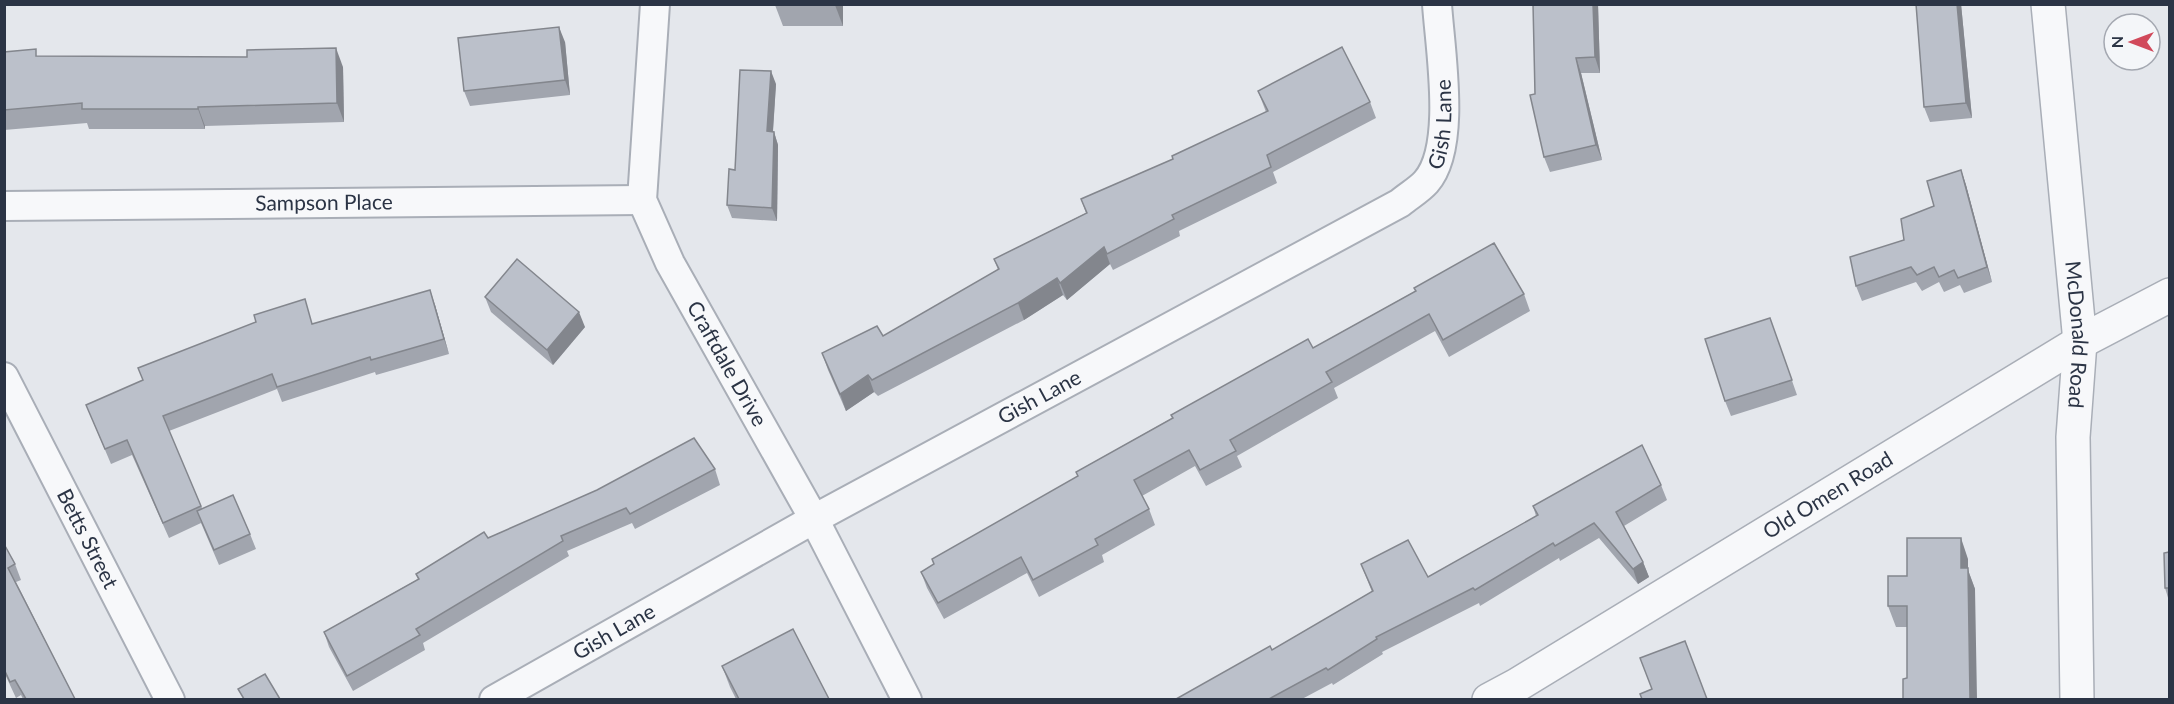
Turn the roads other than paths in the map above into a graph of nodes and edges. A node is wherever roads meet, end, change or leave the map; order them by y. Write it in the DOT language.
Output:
graph roads {
  1 [pos="655,4"];
  2 [pos="1437,4"];
  3 [pos="2048,4"];
  4 [pos="642,200"];
  5 [pos="4,206"];
  6 [pos="2169,295"];
  7 [pos="2080,342"];
  8 [pos="4,377"];
  9 [pos="814,519"];
  10 [pos="1510,695"];
  11 [pos="170,699"];
  12 [pos="494,699"];
  13 [pos="907,699"];
  14 [pos="2077,699"];
  1 -- 4 [label="street, Craftdale Drive"];
  2 -- 9 [label="street, Gish Lane"];
  3 -- 7 [label="street, McDonald Road"];
  4 -- 5 [label="street, Sampson Place"];
  4 -- 9 [label="street, Craftdale Drive"];
  6 -- 7 [label="street, Old Omen Road"];
  7 -- 10 [label="street, Old Omen Road"];
  7 -- 14 [label="street, McDonald Road"];
  8 -- 11 [label="street, Betts Street"];
  9 -- 12 [label="street, Gish Lane"];
  9 -- 13 [label="street, Craftdale Drive"];
}
